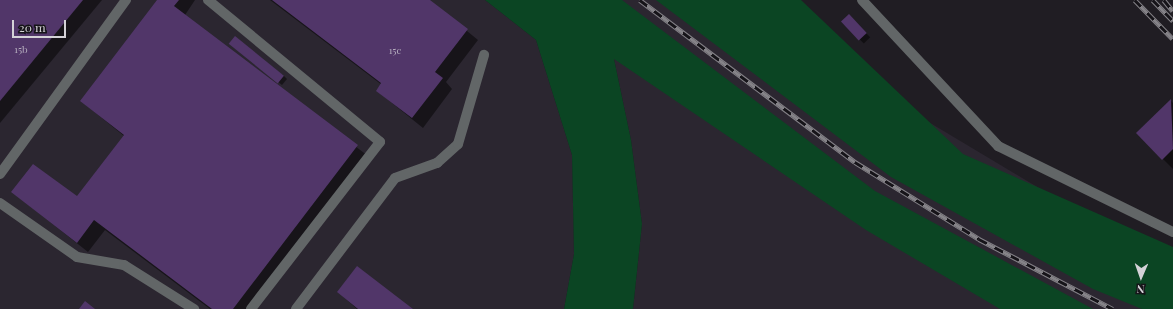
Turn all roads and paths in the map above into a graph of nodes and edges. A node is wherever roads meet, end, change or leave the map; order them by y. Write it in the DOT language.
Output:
graph roads {
  1 [pos="126,0"];
  2 [pos="208,0"];
  3 [pos="862,0"];
  4 [pos="484,55"];
  5 [pos="0,174"];
  6 [pos="0,203"];
  7 [pos="1173,232"];
  8 [pos="194,309"];
  9 [pos="251,309"];
  10 [pos="296,309"];
  1 -- 5 [label="lane"];
  2 -- 9 [label="lane"];
  3 -- 7 [label="lane"];
  4 -- 10 [label="lane"];
  6 -- 8 [label="lane"];
}
